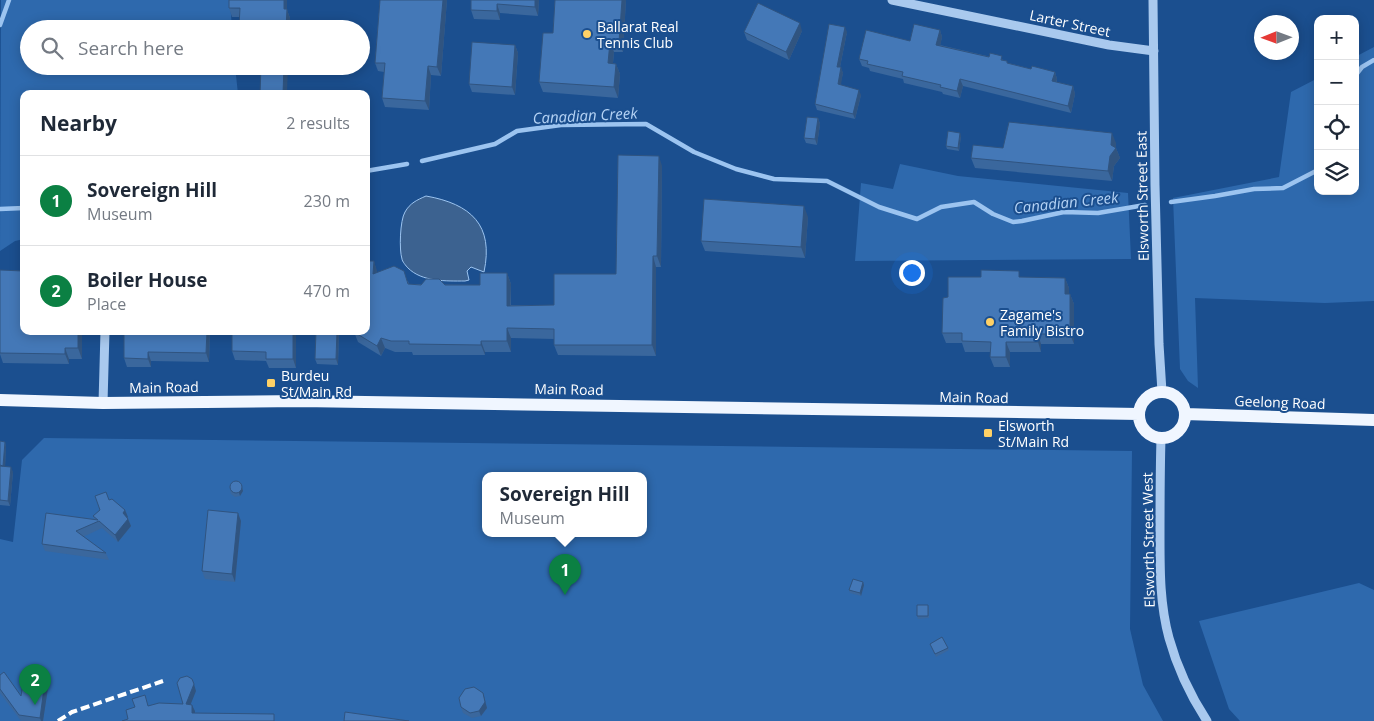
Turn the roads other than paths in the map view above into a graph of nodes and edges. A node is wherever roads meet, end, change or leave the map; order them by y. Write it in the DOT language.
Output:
graph roads {
  1 [pos="892,0"];
  2 [pos="1153,0"];
  3 [pos="1154,51"];
  4 [pos="105,335"];
  5 [pos="1162,392"];
  6 [pos="0,400"];
  7 [pos="103,403"];
  8 [pos="1139,414"];
  9 [pos="1186,414"];
  10 [pos="1374,420"];
  11 [pos="1161,439"];
  12 [pos="1207,721"];
  1 -- 3 [label="street, Larter Street"];
  2 -- 3 [label="street, Elsworth Street East"];
  3 -- 5 [label="street, Elsworth Street East"];
  4 -- 7 [label="street"];
  5 -- 8 [label="main road"];
  5 -- 9 [label="main road"];
  6 -- 7 [label="main road, Main Road"];
  7 -- 8 [label="main road, Main Road"];
  8 -- 11 [label="main road"];
  9 -- 10 [label="main road, Geelong Road"];
  9 -- 11 [label="main road"];
  11 -- 12 [label="street, Elsworth Street West"];
}
